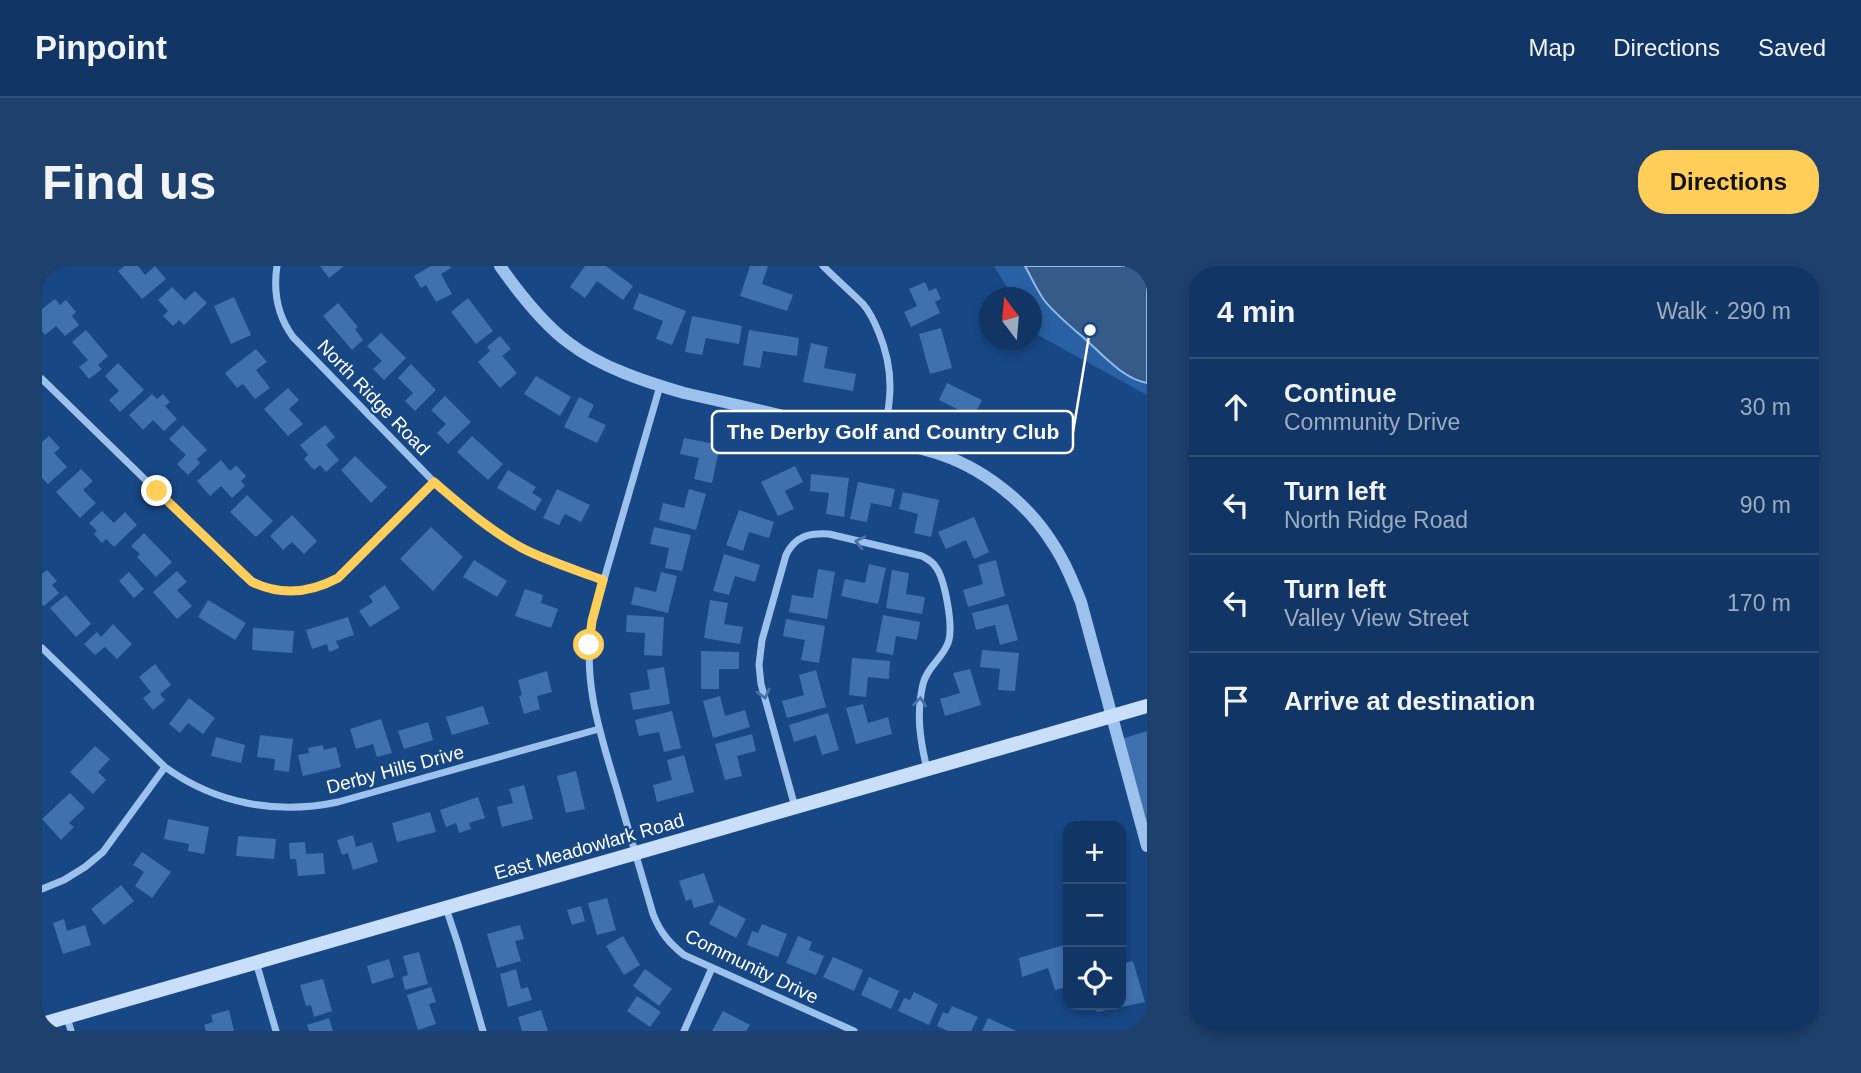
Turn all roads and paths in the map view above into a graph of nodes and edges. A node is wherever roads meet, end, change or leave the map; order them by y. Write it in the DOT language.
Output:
graph roads {
  1 [pos="277,266"];
  2 [pos="500,266"];
  3 [pos="823,266"];
  4 [pos="42,379"];
  5 [pos="660,386"];
  6 [pos="883,441"];
  7 [pos="434,482"];
  8 [pos="603,580"];
  9 [pos="42,648"];
  10 [pos="1147,706"];
  11 [pos="1112,716"];
  12 [pos="599,729"];
  13 [pos="165,767"];
  14 [pos="928,769"];
  15 [pos="795,807"];
  16 [pos="1147,846"];
  17 [pos="635,853"];
  18 [pos="42,889"];
  19 [pos="446,908"];
  20 [pos="256,962"];
  21 [pos="712,968"];
  22 [pos="42,1024"];
  23 [pos="69,1024"];
  24 [pos="276,1031"];
  25 [pos="483,1031"];
  26 [pos="684,1031"];
  27 [pos="854,1031"];
  1 -- 7 [label="street, North Ridge Road"];
  2 -- 5 [label="street"];
  3 -- 6 [label="street"];
  4 -- 7 [label="street"];
  5 -- 6 [label="street"];
  5 -- 8 [label="street, Community Drive"];
  6 -- 11 [label="street"];
  7 -- 8 [label="street, North Ridge Road"];
  8 -- 12 [label="street, Community Drive"];
  9 -- 13 [label="street, Derby Hills Drive"];
  10 -- 11 [label="main road, East Meadowlark Road"];
  11 -- 14 [label="main road, East Meadowlark Road"];
  11 -- 16 [label="street"];
  12 -- 13 [label="street, Derby Hills Drive"];
  12 -- 17 [label="street, Community Drive"];
  13 -- 18 [label="street"];
  14 -- 15 [label="main road, East Meadowlark Road"];
  14 -- 15 [label="street, one-way"];
  15 -- 17 [label="main road, East Meadowlark Road"];
  17 -- 19 [label="main road, East Meadowlark Road"];
  17 -- 21 [label="street, Community Drive"];
  19 -- 20 [label="main road, East Meadowlark Road"];
  19 -- 25 [label="street"];
  20 -- 23 [label="main road, East Meadowlark Road"];
  20 -- 24 [label="street"];
  21 -- 26 [label="street"];
  21 -- 27 [label="street, Community Drive"];
  22 -- 23 [label="main road, East Meadowlark Road"];
}
